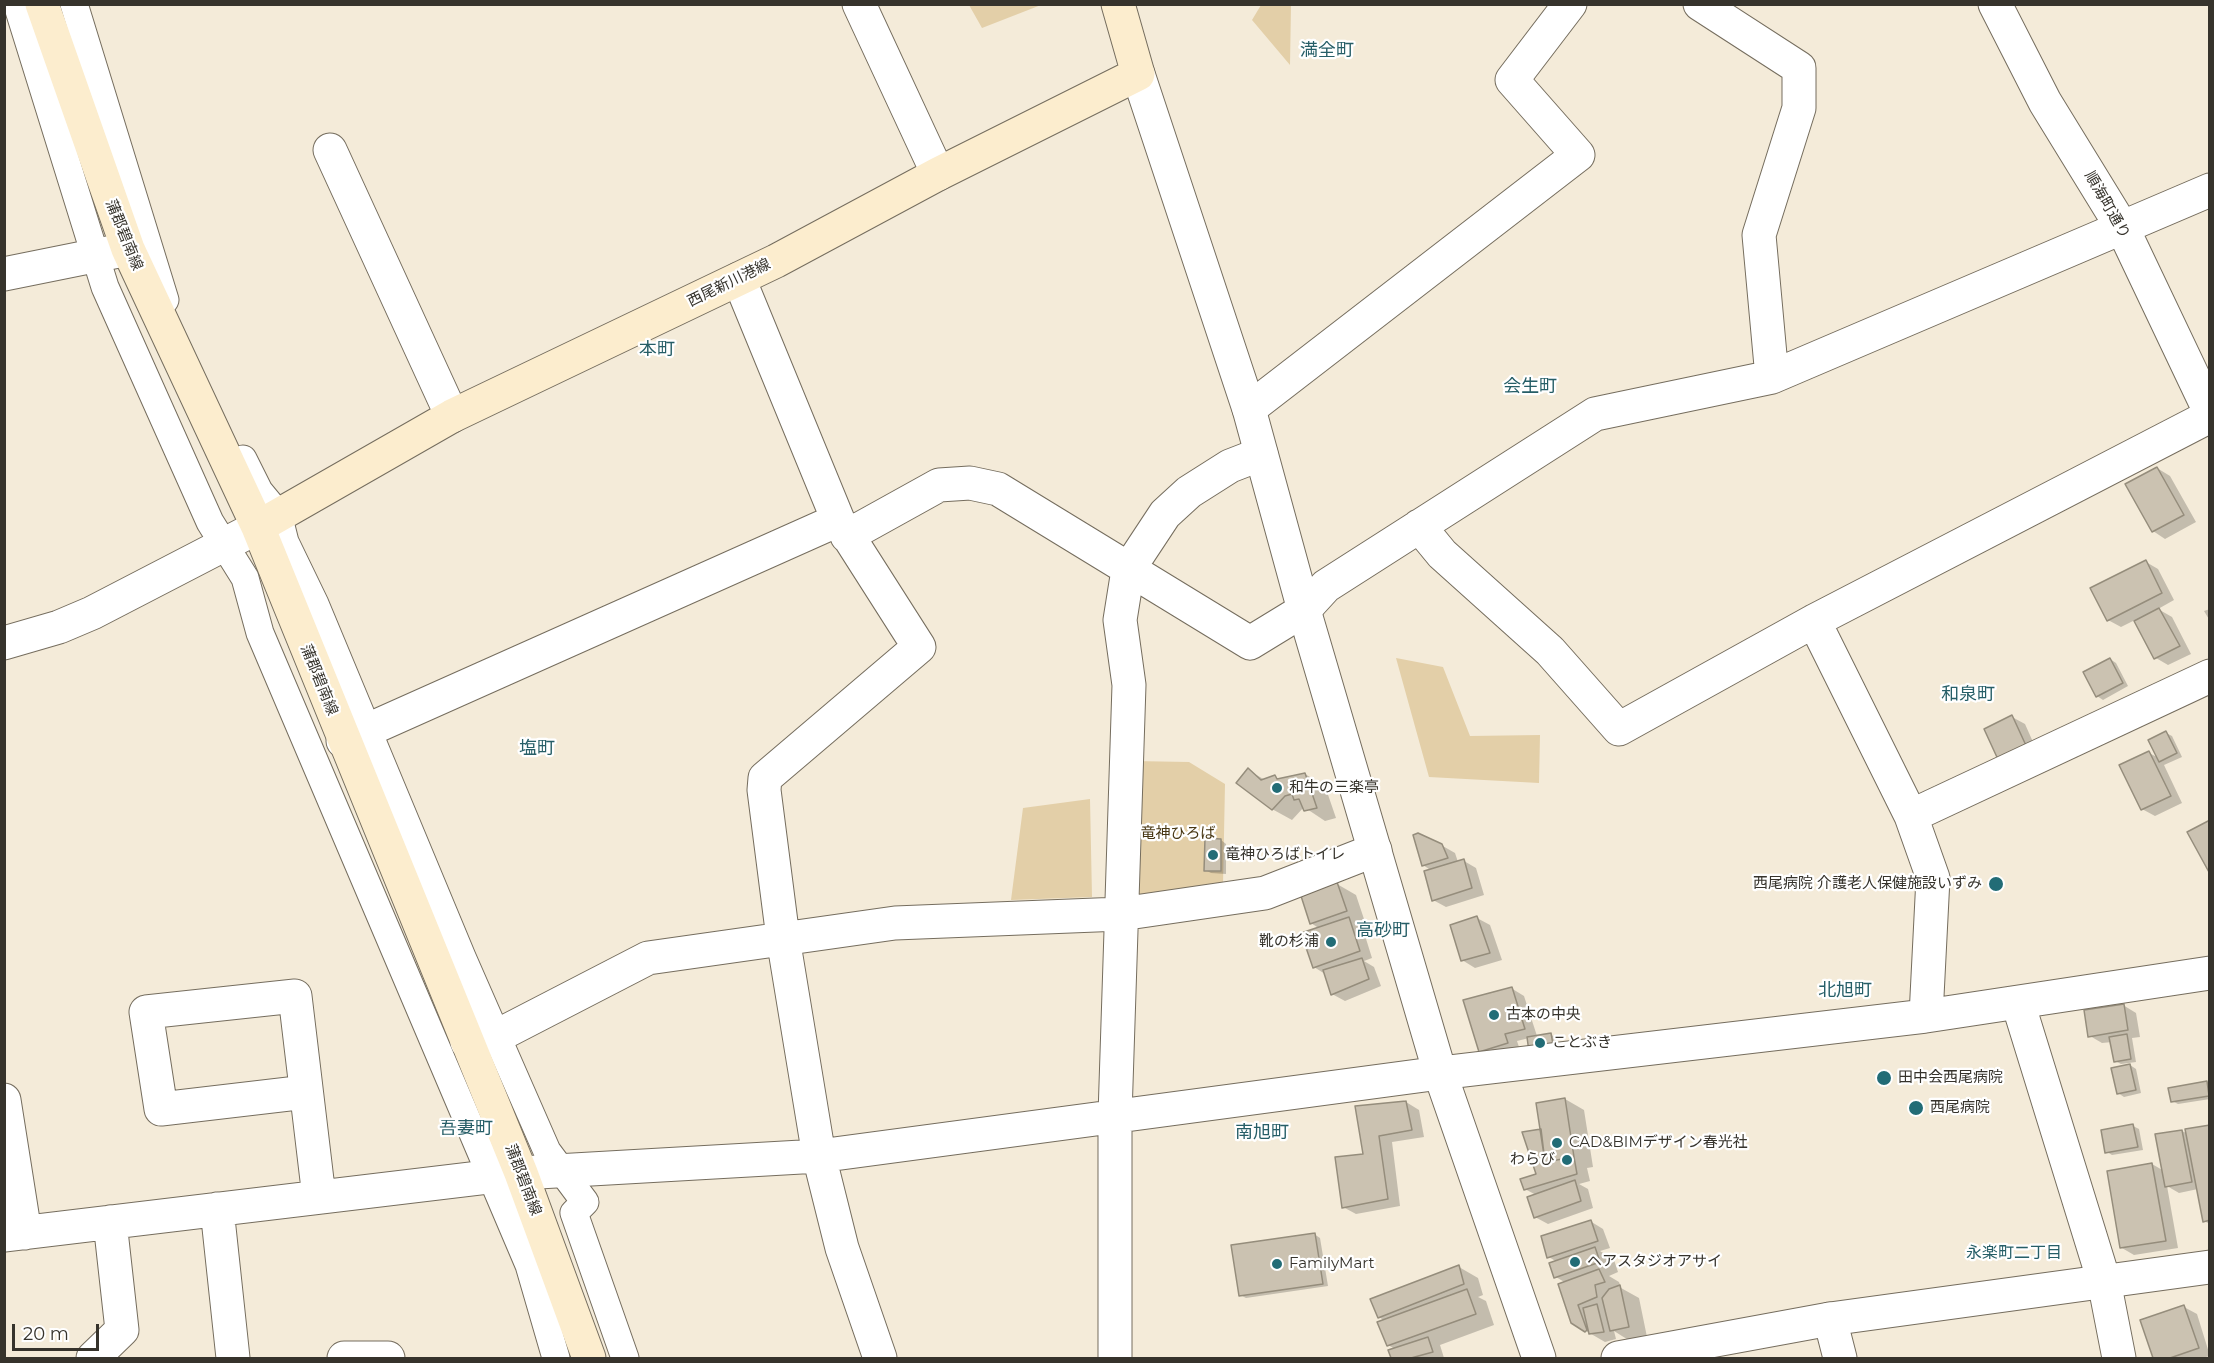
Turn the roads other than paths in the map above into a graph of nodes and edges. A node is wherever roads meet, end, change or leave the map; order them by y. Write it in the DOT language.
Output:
graph roads {
  1 [pos="17,4"];
  2 [pos="42,4"];
  3 [pos="74,4"];
  4 [pos="859,4"];
  5 [pos="1118,4"];
  6 [pos="1570,4"];
  7 [pos="1700,4"];
  8 [pos="1995,4"];
  9 [pos="1138,74"];
  10 [pos="330,150"];
  11 [pos="938,174"];
  12 [pos="2210,190"];
  13 [pos="2123,229"];
  14 [pos="128,249"];
  15 [pos="95,256"];
  16 [pos="4,274"];
  17 [pos="739,279"];
  18 [pos="1772,377"];
  19 [pos="1249,410"];
  20 [pos="2210,411"];
  21 [pos="452,416"];
  22 [pos="2210,416"];
  23 [pos="1261,454"];
  24 [pos="268,520"];
  25 [pos="1419,526"];
  26 [pos="842,528"];
  27 [pos="222,546"];
  28 [pos="1128,570"];
  29 [pos="1304,610"];
  30 [pos="1814,621"];
  31 [pos="4,643"];
  32 [pos="2210,676"];
  33 [pos="355,736"];
  34 [pos="1911,816"];
  35 [pos="1375,850"];
  36 [pos="1120,914"];
  37 [pos="783,938"];
  38 [pos="2210,973"];
  39 [pos="2018,1003"];
  40 [pos="1926,1017"];
  41 [pos="482,1039"];
  42 [pos="1440,1073"];
  43 [pos="306,1092"];
  44 [pos="4,1100"];
  45 [pos="1115,1115"];
  46 [pos="819,1156"];
  47 [pos="563,1172"];
  48 [pos="505,1175"];
  49 [pos="319,1197"];
  50 [pos="217,1209"];
  51 [pos="110,1222"];
  52 [pos="15,1234"];
  53 [pos="2210,1267"];
  54 [pos="2104,1281"];
  55 [pos="1830,1319"];
  56 [pos="93,1359"];
  57 [pos="233,1359"];
  58 [pos="344,1359"];
  59 [pos="388,1359"];
  60 [pos="556,1359"];
  61 [pos="589,1359"];
  62 [pos="625,1359"];
  63 [pos="880,1359"];
  64 [pos="1115,1359"];
  65 [pos="1539,1359"];
  66 [pos="1618,1359"];
  67 [pos="1840,1359"];
  68 [pos="2119,1359"];
  1 -- 15 [label="street"];
  2 -- 14 [label="main road, 蒲郡碧南線"];
  3 -- 24 [label="street"];
  4 -- 11 [label="street"];
  5 -- 9 [label="main road"];
  6 -- 19 [label="street"];
  7 -- 18 [label="street"];
  8 -- 13 [label="street, 順海町通り"];
  9 -- 11 [label="main road, 西尾新川港線"];
  9 -- 19 [label="street"];
  10 -- 21 [label="street"];
  11 -- 17 [label="main road, 西尾新川港線"];
  12 -- 13 [label="street"];
  13 -- 18 [label="street"];
  13 -- 20 [label="street, 順海町通り"];
  14 -- 15 [label="street"];
  14 -- 24 [label="main road, 蒲郡碧南線"];
  15 -- 16 [label="street"];
  15 -- 27 [label="street"];
  17 -- 21 [label="main road, 西尾新川港線"];
  17 -- 26 [label="street"];
  18 -- 25 [label="street"];
  19 -- 23 [label="street"];
  21 -- 24 [label="main road, 西尾新川港線"];
  22 -- 30 [label="street"];
  23 -- 28 [label="street"];
  23 -- 29 [label="street"];
  24 -- 27 [label="street"];
  24 -- 33 [label="main road, 蒲郡碧南線"];
  25 -- 29 [label="street"];
  25 -- 30 [label="street"];
  26 -- 28 [label="street"];
  26 -- 33 [label="street"];
  26 -- 37 [label="street"];
  27 -- 31 [label="street"];
  27 -- 48 [label="street"];
  28 -- 29 [label="street"];
  28 -- 36 [label="street"];
  29 -- 35 [label="street"];
  30 -- 34 [label="street"];
  32 -- 34 [label="street"];
  33 -- 41 [label="main road, 蒲郡碧南線"];
  34 -- 40 [label="street"];
  35 -- 36 [label="street"];
  35 -- 42 [label="street"];
  36 -- 37 [label="street"];
  36 -- 45 [label="street"];
  37 -- 41 [label="street"];
  37 -- 46 [label="street"];
  38 -- 39 [label="street"];
  39 -- 40 [label="street"];
  39 -- 54 [label="street"];
  40 -- 42 [label="street"];
  41 -- 47 [label="street"];
  41 -- 48 [label="main road, 蒲郡碧南線"];
  42 -- 45 [label="street"];
  42 -- 65 [label="street"];
  43 -- 43 [label="street"];
  43 -- 49 [label="street"];
  44 -- 52 [label="street"];
  45 -- 46 [label="street"];
  45 -- 64 [label="street"];
  46 -- 47 [label="street"];
  46 -- 63 [label="street"];
  47 -- 48 [label="street"];
  47 -- 62 [label="street"];
  48 -- 49 [label="street"];
  48 -- 60 [label="street"];
  48 -- 61 [label="main road, 蒲郡碧南線"];
  49 -- 50 [label="street"];
  50 -- 51 [label="street"];
  50 -- 57 [label="street"];
  51 -- 52 [label="street"];
  51 -- 56 [label="street"];
  53 -- 54 [label="street"];
  54 -- 55 [label="street"];
  54 -- 68 [label="street"];
  55 -- 66 [label="street"];
  55 -- 67 [label="street"];
  58 -- 59 [label="street"];
}
